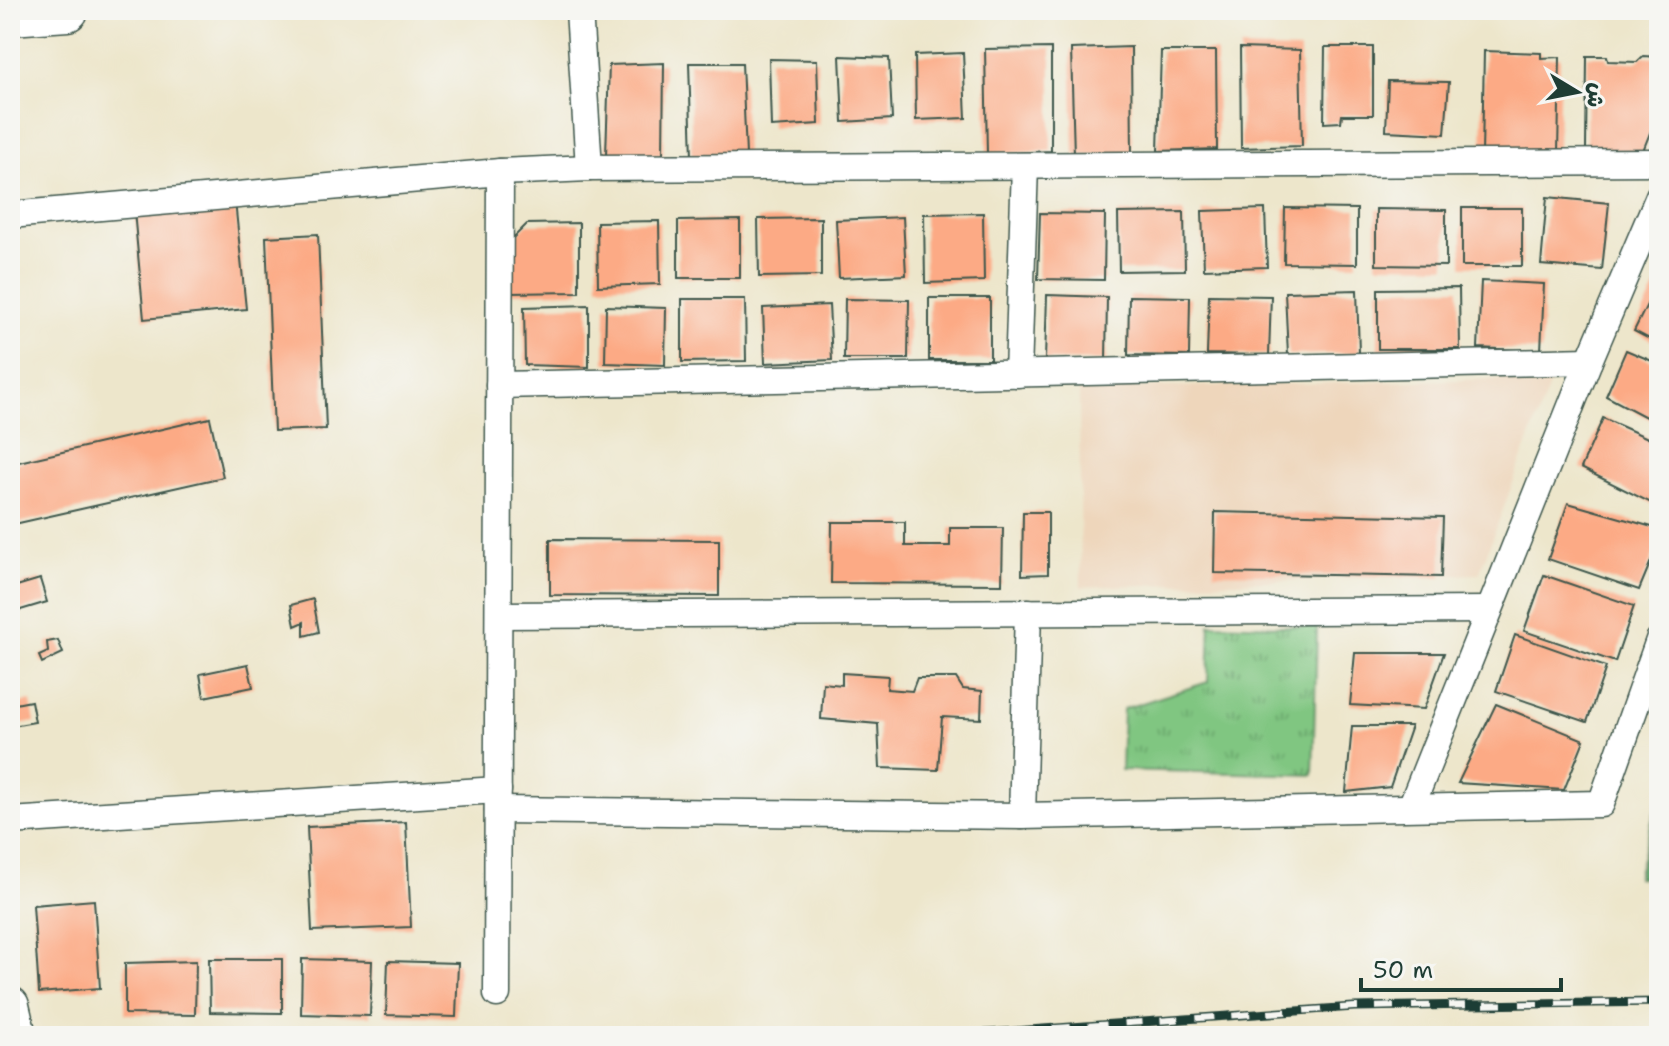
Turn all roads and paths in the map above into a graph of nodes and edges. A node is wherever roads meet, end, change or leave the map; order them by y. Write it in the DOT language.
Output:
graph roads {
  1 [pos="67,10"];
  2 [pos="579,10"];
  3 [pos="10,14"];
  4 [pos="1659,162"];
  5 [pos="1025,166"];
  6 [pos="589,168"];
  7 [pos="500,172"];
  8 [pos="1659,196"];
  9 [pos="10,215"];
  10 [pos="1589,361"];
  11 [pos="1018,374"];
  12 [pos="499,385"];
  13 [pos="1489,610"];
  14 [pos="1028,612"];
  15 [pos="499,615"];
  16 [pos="1659,640"];
  17 [pos="498,800"];
  18 [pos="1411,807"];
  19 [pos="1022,816"];
  20 [pos="10,821"];
  21 [pos="497,994"];
  1 -- 3 [label="main road"];
  2 -- 6 [label="street"];
  4 -- 5 [label="street"];
  5 -- 6 [label="street"];
  5 -- 11 [label="street"];
  6 -- 7 [label="street"];
  7 -- 9 [label="street"];
  7 -- 12 [label="street"];
  8 -- 10 [label="street"];
  10 -- 11 [label="street"];
  10 -- 13 [label="street"];
  11 -- 12 [label="street"];
  12 -- 15 [label="street"];
  13 -- 14 [label="street"];
  13 -- 18 [label="street"];
  14 -- 15 [label="street"];
  14 -- 19 [label="street"];
  15 -- 17 [label="street"];
  16 -- 18 [label="street"];
  17 -- 19 [label="street"];
  17 -- 20 [label="street"];
  17 -- 21 [label="street"];
  18 -- 19 [label="street"];
}
